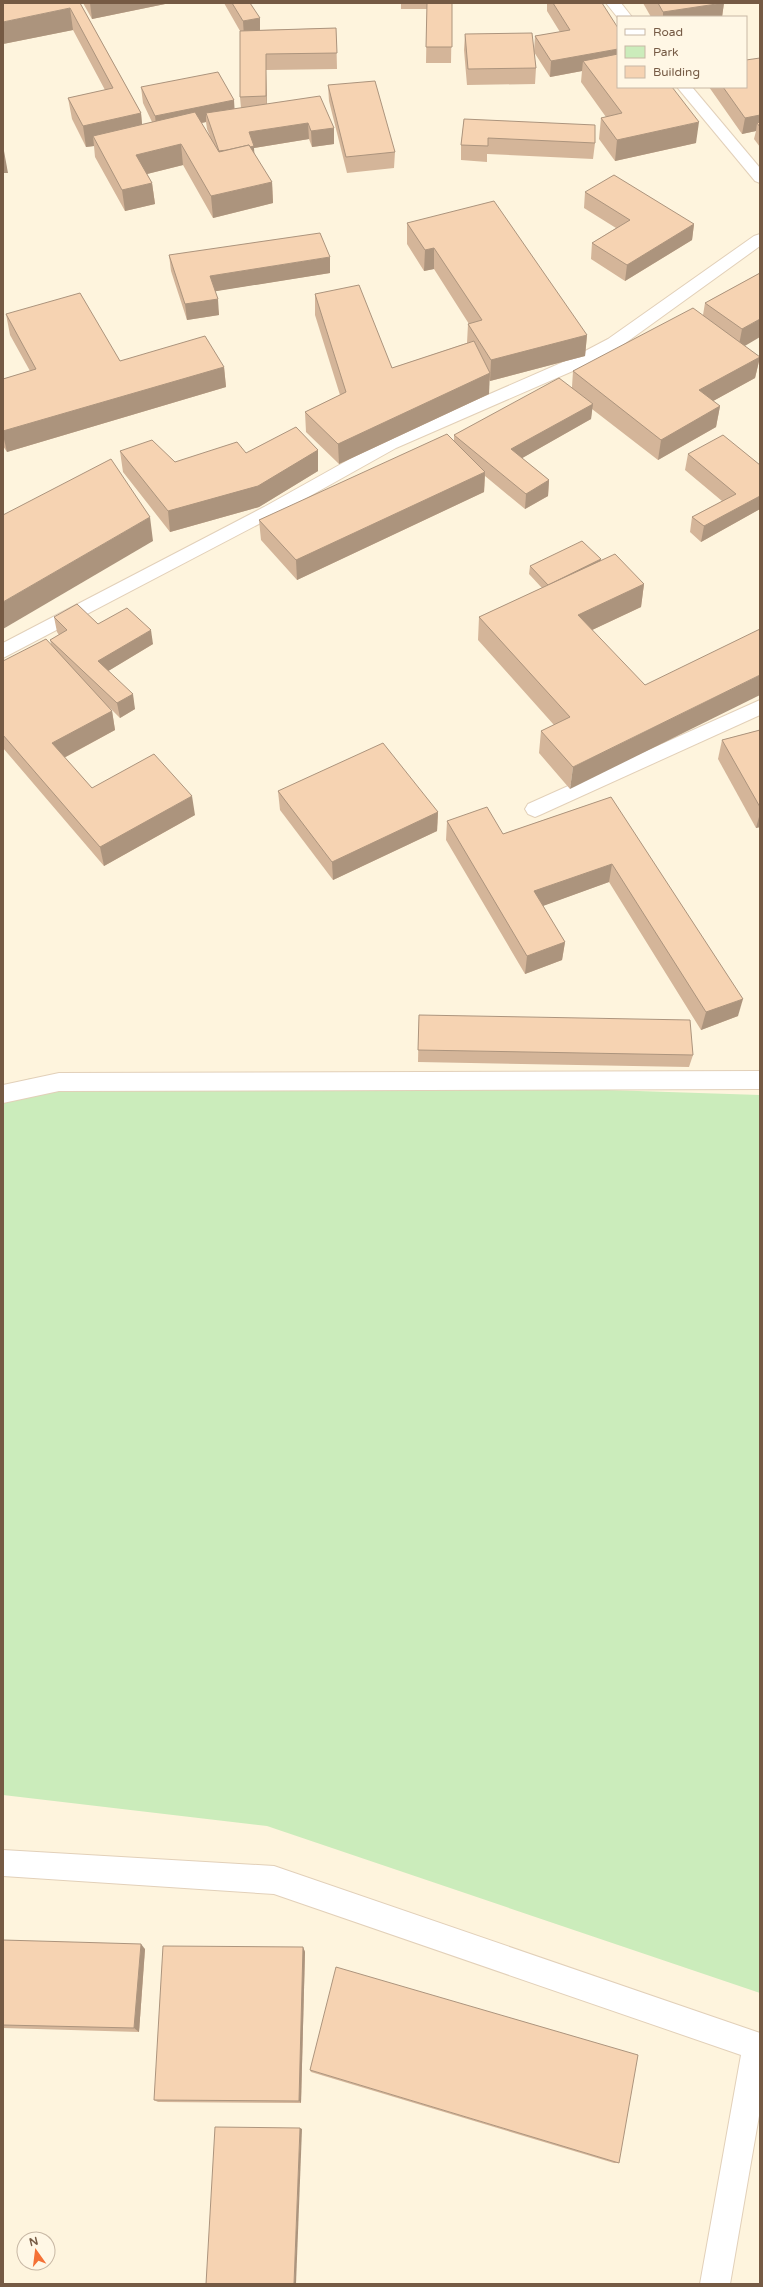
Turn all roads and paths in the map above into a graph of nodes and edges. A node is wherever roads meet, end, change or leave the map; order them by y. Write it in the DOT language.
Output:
graph roads {
  1 [pos="613,3"];
  2 [pos="624,16"];
  3 [pos="685,88"];
  4 [pos="760,178"];
  5 [pos="760,239"];
  6 [pos="3,651"];
  7 [pos="760,707"];
  8 [pos="535,809"];
  9 [pos="760,1080"];
  10 [pos="3,1094"];
  11 [pos="3,1863"];
  12 [pos="759,2047"];
  13 [pos="714,2284"];
  1 -- 2 [label="street"];
  3 -- 4 [label="street"];
  5 -- 6 [label="street"];
  7 -- 8 [label="street"];
  9 -- 10 [label="street"];
  11 -- 12 [label="street"];
  12 -- 13 [label="street"];
}
